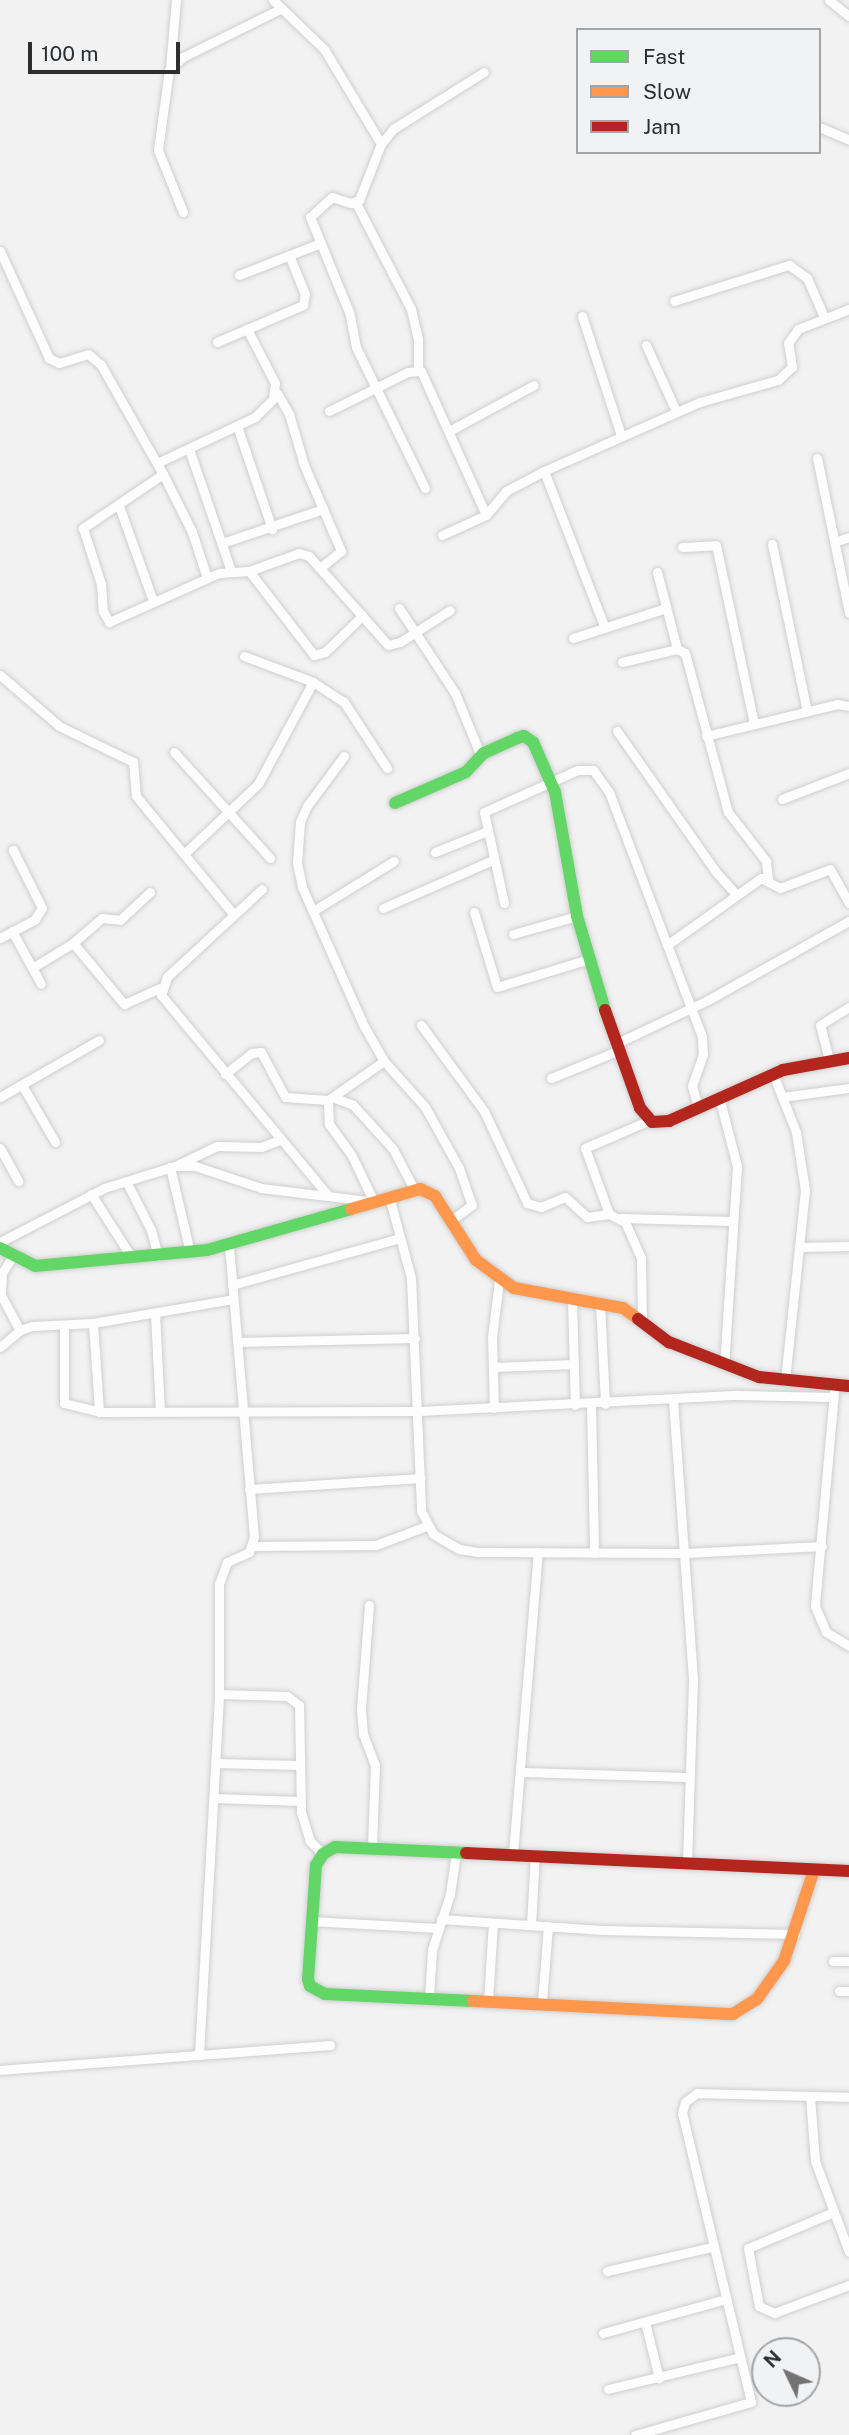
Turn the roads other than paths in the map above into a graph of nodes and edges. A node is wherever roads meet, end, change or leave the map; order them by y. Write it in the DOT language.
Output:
graph roads {
  1 [pos="176,0"];
  2 [pos="273,0"];
  3 [pos="829,0"];
  4 [pos="282,8"];
  5 [pos="849,16"];
  6 [pos="169,69"];
  7 [pos="484,72"];
  8 [pos="821,128"];
  9 [pos="849,140"];
  10 [pos="381,144"];
  11 [pos="356,203"];
  12 [pos="183,212"];
  13 [pos="318,244"];
  14 [pos="0,251"];
  15 [pos="289,256"];
  16 [pos="239,275"];
  17 [pos="674,301"];
  18 [pos="849,309"];
  19 [pos="582,316"];
  20 [pos="824,317"];
  21 [pos="247,329"];
  22 [pos="217,342"];
  23 [pos="646,345"];
  24 [pos="418,370"];
  25 [pos="534,385"];
  26 [pos="374,389"];
  27 [pos="276,393"];
  28 [pos="330,411"];
  29 [pos="676,411"];
  30 [pos="237,426"];
  31 [pos="451,430"];
  32 [pos="621,435"];
  33 [pos="189,449"];
  34 [pos="817,458"];
  35 [pos="157,463"];
  36 [pos="544,471"];
  37 [pos="163,474"];
  38 [pos="425,488"];
  39 [pos="119,506"];
  40 [pos="323,509"];
  41 [pos="486,515"];
  42 [pos="272,529"];
  43 [pos="442,535"];
  44 [pos="849,537"];
  45 [pos="834,542"];
  46 [pos="222,543"];
  47 [pos="772,544"];
  48 [pos="682,547"];
  49 [pos="844,567"];
  50 [pos="320,568"];
  51 [pos="249,570"];
  52 [pos="231,571"];
  53 [pos="657,572"];
  54 [pos="207,578"];
  55 [pos="153,601"];
  56 [pos="399,608"];
  57 [pos="666,608"];
  58 [pos="450,610"];
  59 [pos="849,613"];
  60 [pos="362,616"];
  61 [pos="605,628"];
  62 [pos="418,631"];
  63 [pos="573,638"];
  64 [pos="677,649"];
  65 [pos="244,656"];
  66 [pos="622,662"];
  67 [pos="0,675"];
  68 [pos="313,682"];
  69 [pos="849,706"];
  70 [pos="807,711"];
  71 [pos="754,724"];
  72 [pos="617,731"];
  73 [pos="706,736"];
  74 [pos="174,752"];
  75 [pos="481,755"];
  76 [pos="344,756"];
  77 [pos="387,768"];
  78 [pos="849,774"];
  79 [pos="552,782"];
  80 [pos="782,799"];
  81 [pos="395,803"];
  82 [pos="230,813"];
  83 [pos="485,832"];
  84 [pos="13,850"];
  85 [pos="435,852"];
  86 [pos="185,853"];
  87 [pos="270,858"];
  88 [pos="493,860"];
  89 [pos="394,861"];
  90 [pos="768,879"];
  91 [pos="262,889"];
  92 [pos="150,892"];
  93 [pos="736,894"];
  94 [pos="504,903"];
  95 [pos="849,903"];
  96 [pos="383,908"];
  97 [pos="313,911"];
  98 [pos="474,912"];
  99 [pos="234,915"];
  100 [pos="577,916"];
  101 [pos="847,926"];
  102 [pos="12,931"];
  103 [pos="513,934"];
  104 [pos="0,937"];
  105 [pos="74,943"];
  106 [pos="667,945"];
  107 [pos="589,959"];
  108 [pos="32,968"];
  109 [pos="41,984"];
  110 [pos="160,988"];
  111 [pos="849,1007"];
  112 [pos="691,1009"];
  113 [pos="421,1025"];
  114 [pos="99,1040"];
  115 [pos="616,1047"];
  116 [pos="849,1058"];
  117 [pos="829,1060"];
  118 [pos="384,1062"];
  119 [pos="225,1074"];
  120 [pos="773,1074"];
  121 [pos="551,1078"];
  122 [pos="22,1085"];
  123 [pos="849,1088"];
  124 [pos="0,1097"];
  125 [pos="719,1097"];
  126 [pos="782,1097"];
  127 [pos="331,1099"];
  128 [pos="698,1107"];
  129 [pos="650,1120"];
  130 [pos="279,1140"];
  131 [pos="55,1142"];
  132 [pos="0,1148"];
  133 [pos="173,1167"];
  134 [pos="18,1181"];
  135 [pos="126,1181"];
  136 [pos="414,1189"];
  137 [pos="326,1193"];
  138 [pos="91,1194"];
  139 [pos="389,1196"];
  140 [pos="371,1201"];
  141 [pos="609,1214"];
  142 [pos="621,1218"];
  143 [pos="733,1221"];
  144 [pos="450,1222"];
  145 [pos="400,1238"];
  146 [pos="0,1242"];
  147 [pos="229,1244"];
  148 [pos="849,1246"];
  149 [pos="800,1247"];
  150 [pos="0,1248"];
  151 [pos="190,1252"];
  152 [pos="158,1256"];
  153 [pos="12,1257"];
  154 [pos="132,1258"];
  155 [pos="499,1281"];
  156 [pos="232,1285"];
  157 [pos="233,1299"];
  158 [pos="572,1299"];
  159 [pos="600,1304"];
  160 [pos="155,1313"];
  161 [pos="642,1319"];
  162 [pos="93,1324"];
  163 [pos="64,1325"];
  164 [pos="20,1330"];
  165 [pos="415,1338"];
  166 [pos="237,1342"];
  167 [pos="0,1347"];
  168 [pos="574,1364"];
  169 [pos="724,1365"];
  170 [pos="494,1367"];
  171 [pos="785,1381"];
  172 [pos="849,1386"];
  173 [pos="834,1390"];
  174 [pos="673,1400"];
  175 [pos="591,1404"];
  176 [pos="605,1404"];
  177 [pos="575,1405"];
  178 [pos="494,1409"];
  179 [pos="160,1411"];
  180 [pos="243,1411"];
  181 [pos="419,1411"];
  182 [pos="99,1412"];
  183 [pos="421,1478"];
  184 [pos="250,1489"];
  185 [pos="426,1526"];
  186 [pos="253,1546"];
  187 [pos="822,1546"];
  188 [pos="538,1552"];
  189 [pos="593,1553"];
  190 [pos="685,1553"];
  191 [pos="369,1605"];
  192 [pos="849,1646"];
  193 [pos="219,1694"];
  194 [pos="216,1763"];
  195 [pos="298,1765"];
  196 [pos="520,1772"];
  197 [pos="690,1777"];
  198 [pos="214,1798"];
  199 [pos="299,1801"];
  200 [pos="372,1848"];
  201 [pos="323,1854"];
  202 [pos="456,1854"];
  203 [pos="513,1854"];
  204 [pos="535,1854"];
  205 [pos="687,1864"];
  206 [pos="814,1870"];
  207 [pos="849,1871"];
  208 [pos="310,1921"];
  209 [pos="493,1923"];
  210 [pos="439,1924"];
  211 [pos="531,1925"];
  212 [pos="548,1926"];
  213 [pos="796,1934"];
  214 [pos="833,1961"];
  215 [pos="849,1961"];
  216 [pos="429,1998"];
  217 [pos="488,2000"];
  218 [pos="542,2002"];
  219 [pos="330,2045"];
  220 [pos="199,2054"];
  221 [pos="0,2070"];
  222 [pos="810,2097"];
  223 [pos="849,2097"];
  224 [pos="831,2213"];
  225 [pos="712,2247"];
  226 [pos="849,2252"];
  227 [pos="607,2272"];
  228 [pos="849,2285"];
  229 [pos="726,2299"];
  230 [pos="645,2322"];
  231 [pos="603,2333"];
  232 [pos="740,2357"];
  233 [pos="659,2378"];
  234 [pos="608,2389"];
  235 [pos="635,2435"];
  1 -- 6 [label="street"];
  2 -- 4 [label="street"];
  3 -- 5 [label="street"];
  4 -- 6 [label="street"];
  4 -- 10 [label="street"];
  6 -- 12 [label="street"];
  7 -- 10 [label="street"];
  8 -- 9 [label="street"];
  10 -- 11 [label="street"];
  11 -- 13 [label="street"];
  11 -- 24 [label="street"];
  13 -- 15 [label="street"];
  13 -- 26 [label="street"];
  14 -- 35 [label="street"];
  15 -- 16 [label="street"];
  15 -- 21 [label="street"];
  17 -- 20 [label="street"];
  18 -- 20 [label="street"];
  19 -- 32 [label="street"];
  20 -- 29 [label="street"];
  21 -- 22 [label="street"];
  21 -- 27 [label="street"];
  23 -- 29 [label="street"];
  24 -- 26 [label="street"];
  24 -- 31 [label="street"];
  25 -- 31 [label="street"];
  26 -- 28 [label="street"];
  26 -- 38 [label="street"];
  27 -- 30 [label="street"];
  27 -- 40 [label="street"];
  29 -- 32 [label="street"];
  30 -- 33 [label="street"];
  30 -- 42 [label="street"];
  31 -- 41 [label="street"];
  32 -- 36 [label="street"];
  33 -- 35 [label="street"];
  33 -- 46 [label="street"];
  34 -- 45 [label="street"];
  35 -- 37 [label="street"];
  36 -- 41 [label="street"];
  36 -- 61 [label="street"];
  37 -- 39 [label="street"];
  37 -- 54 [label="street"];
  39 -- 55 [label="street"];
  39 -- 55 [label="street"];
  40 -- 42 [label="street"];
  40 -- 50 [label="street"];
  41 -- 43 [label="street"];
  42 -- 46 [label="street"];
  44 -- 45 [label="street"];
  45 -- 49 [label="street"];
  46 -- 52 [label="street"];
  47 -- 70 [label="street"];
  48 -- 71 [label="street"];
  49 -- 59 [label="street"];
  50 -- 51 [label="street"];
  50 -- 60 [label="street"];
  51 -- 52 [label="street"];
  51 -- 60 [label="street"];
  52 -- 54 [label="street"];
  53 -- 57 [label="street"];
  54 -- 55 [label="street"];
  56 -- 62 [label="street"];
  57 -- 61 [label="street"];
  57 -- 64 [label="street"];
  58 -- 62 [label="street"];
  60 -- 62 [label="street"];
  61 -- 63 [label="street"];
  62 -- 75 [label="street"];
  64 -- 66 [label="street"];
  64 -- 73 [label="street"];
  65 -- 68 [label="street"];
  67 -- 86 [label="street"];
  68 -- 77 [label="street"];
  68 -- 82 [label="street"];
  69 -- 70 [label="street"];
  70 -- 71 [label="street"];
  71 -- 73 [label="street"];
  72 -- 93 [label="street"];
  73 -- 90 [label="street"];
  74 -- 82 [label="street"];
  75 -- 79 [label="street"];
  75 -- 81 [label="street"];
  76 -- 97 [label="street"];
  78 -- 80 [label="street"];
  79 -- 83 [label="street"];
  79 -- 100 [label="street"];
  79 -- 106 [label="street"];
  82 -- 86 [label="street"];
  82 -- 87 [label="street"];
  83 -- 85 [label="street"];
  83 -- 88 [label="street"];
  84 -- 102 [label="street"];
  86 -- 99 [label="street"];
  88 -- 94 [label="street"];
  88 -- 96 [label="street"];
  89 -- 97 [label="street"];
  90 -- 93 [label="street"];
  90 -- 95 [label="street"];
  91 -- 99 [label="street"];
  92 -- 105 [label="street"];
  93 -- 106 [label="street"];
  97 -- 118 [label="street"];
  98 -- 107 [label="street"];
  99 -- 110 [label="street"];
  100 -- 103 [label="street"];
  100 -- 107 [label="street"];
  101 -- 112 [label="street"];
  102 -- 104 [label="street"];
  102 -- 108 [label="street"];
  105 -- 108 [label="street"];
  105 -- 110 [label="street"];
  106 -- 112 [label="street"];
  107 -- 115 [label="street"];
  108 -- 109 [label="street"];
  110 -- 119 [label="street"];
  111 -- 117 [label="street"];
  112 -- 115 [label="street"];
  112 -- 128 [label="street"];
  113 -- 141 [label="street"];
  114 -- 122 [label="street"];
  115 -- 121 [label="street"];
  115 -- 129 [label="street"];
  116 -- 117 [label="street"];
  117 -- 120 [label="street"];
  118 -- 127 [label="street"];
  118 -- 144 [label="street"];
  119 -- 127 [label="street"];
  119 -- 130 [label="street"];
  120 -- 125 [label="street"];
  120 -- 126 [label="street"];
  122 -- 124 [label="street"];
  122 -- 131 [label="street"];
  123 -- 126 [label="street"];
  125 -- 128 [label="street"];
  125 -- 143 [label="street"];
  126 -- 149 [label="street"];
  127 -- 136 [label="street"];
  127 -- 140 [label="street"];
  128 -- 129 [label="street"];
  129 -- 141 [label="street"];
  130 -- 133 [label="street"];
  130 -- 137 [label="street"];
  132 -- 134 [label="street"];
  133 -- 135 [label="street"];
  133 -- 137 [label="street"];
  133 -- 151 [label="street"];
  135 -- 138 [label="street"];
  135 -- 152 [label="street"];
  136 -- 139 [label="street"];
  136 -- 144 [label="street"];
  137 -- 140 [label="street"];
  138 -- 146 [label="street"];
  138 -- 154 [label="street"];
  139 -- 140 [label="street"];
  139 -- 145 [label="street"];
  140 -- 147 [label="street"];
  141 -- 142 [label="street"];
  142 -- 143 [label="street"];
  142 -- 161 [label="street"];
  143 -- 169 [label="street"];
  144 -- 155 [label="street"];
  145 -- 156 [label="street"];
  145 -- 165 [label="street"];
  147 -- 151 [label="street"];
  147 -- 156 [label="street"];
  148 -- 149 [label="street"];
  149 -- 171 [label="street"];
  150 -- 153 [label="street"];
  151 -- 152 [label="street"];
  152 -- 154 [label="street"];
  153 -- 154 [label="street"];
  153 -- 164 [label="street"];
  155 -- 158 [label="street"];
  155 -- 170 [label="street"];
  156 -- 157 [label="street"];
  157 -- 160 [label="street"];
  157 -- 166 [label="street"];
  158 -- 159 [label="street"];
  158 -- 168 [label="street"];
  159 -- 161 [label="street"];
  159 -- 176 [label="street"];
  160 -- 162 [label="street"];
  160 -- 179 [label="street"];
  161 -- 169 [label="street"];
  162 -- 163 [label="street"];
  162 -- 182 [label="street"];
  163 -- 164 [label="street"];
  163 -- 182 [label="street"];
  164 -- 167 [label="street"];
  165 -- 166 [label="street"];
  165 -- 181 [label="street"];
  166 -- 180 [label="street"];
  168 -- 170 [label="street"];
  168 -- 177 [label="street"];
  169 -- 171 [label="street"];
  170 -- 178 [label="street"];
  171 -- 173 [label="street"];
  172 -- 173 [label="street"];
  173 -- 174 [label="street"];
  173 -- 187 [label="street"];
  174 -- 176 [label="street"];
  174 -- 190 [label="street"];
  175 -- 176 [label="street"];
  175 -- 177 [label="street"];
  175 -- 189 [label="street"];
  177 -- 178 [label="street"];
  178 -- 181 [label="street"];
  179 -- 180 [label="street"];
  179 -- 182 [label="street"];
  180 -- 181 [label="street"];
  180 -- 184 [label="street"];
  181 -- 183 [label="street"];
  183 -- 184 [label="street"];
  183 -- 185 [label="street"];
  184 -- 186 [label="street"];
  185 -- 186 [label="street"];
  185 -- 188 [label="street"];
  186 -- 193 [label="street"];
  187 -- 190 [label="street"];
  187 -- 192 [label="street"];
  188 -- 189 [label="street"];
  188 -- 196 [label="street"];
  189 -- 190 [label="street"];
  190 -- 197 [label="street"];
  191 -- 200 [label="street"];
  193 -- 194 [label="street"];
  193 -- 195 [label="street"];
  194 -- 195 [label="street"];
  194 -- 198 [label="street"];
  195 -- 199 [label="street"];
  196 -- 197 [label="street"];
  196 -- 203 [label="street"];
  197 -- 205 [label="street"];
  198 -- 199 [label="street"];
  198 -- 220 [label="street"];
  199 -- 201 [label="street"];
  200 -- 201 [label="street"];
  200 -- 202 [label="street"];
  201 -- 208 [label="street"];
  202 -- 203 [label="street"];
  202 -- 210 [label="street"];
  203 -- 204 [label="street"];
  204 -- 205 [label="street"];
  204 -- 211 [label="street"];
  205 -- 206 [label="street"];
  206 -- 207 [label="street"];
  206 -- 213 [label="street"];
  208 -- 210 [label="street"];
  208 -- 216 [label="street"];
  209 -- 210 [label="street"];
  209 -- 211 [label="street"];
  209 -- 217 [label="street"];
  210 -- 216 [label="street"];
  211 -- 212 [label="street"];
  212 -- 213 [label="street"];
  212 -- 218 [label="street"];
  213 -- 218 [label="street"];
  214 -- 215 [label="street"];
  216 -- 217 [label="street"];
  217 -- 218 [label="street"];
  219 -- 220 [label="street"];
  220 -- 221 [label="street"];
  222 -- 223 [label="street"];
  222 -- 224 [label="street"];
  222 -- 225 [label="street"];
  224 -- 226 [label="street"];
  224 -- 228 [label="street"];
  225 -- 227 [label="street"];
  225 -- 229 [label="street"];
  229 -- 230 [label="street"];
  229 -- 232 [label="street"];
  230 -- 231 [label="street"];
  230 -- 233 [label="street"];
  232 -- 233 [label="street"];
  232 -- 235 [label="street"];
  233 -- 234 [label="street"];
}
